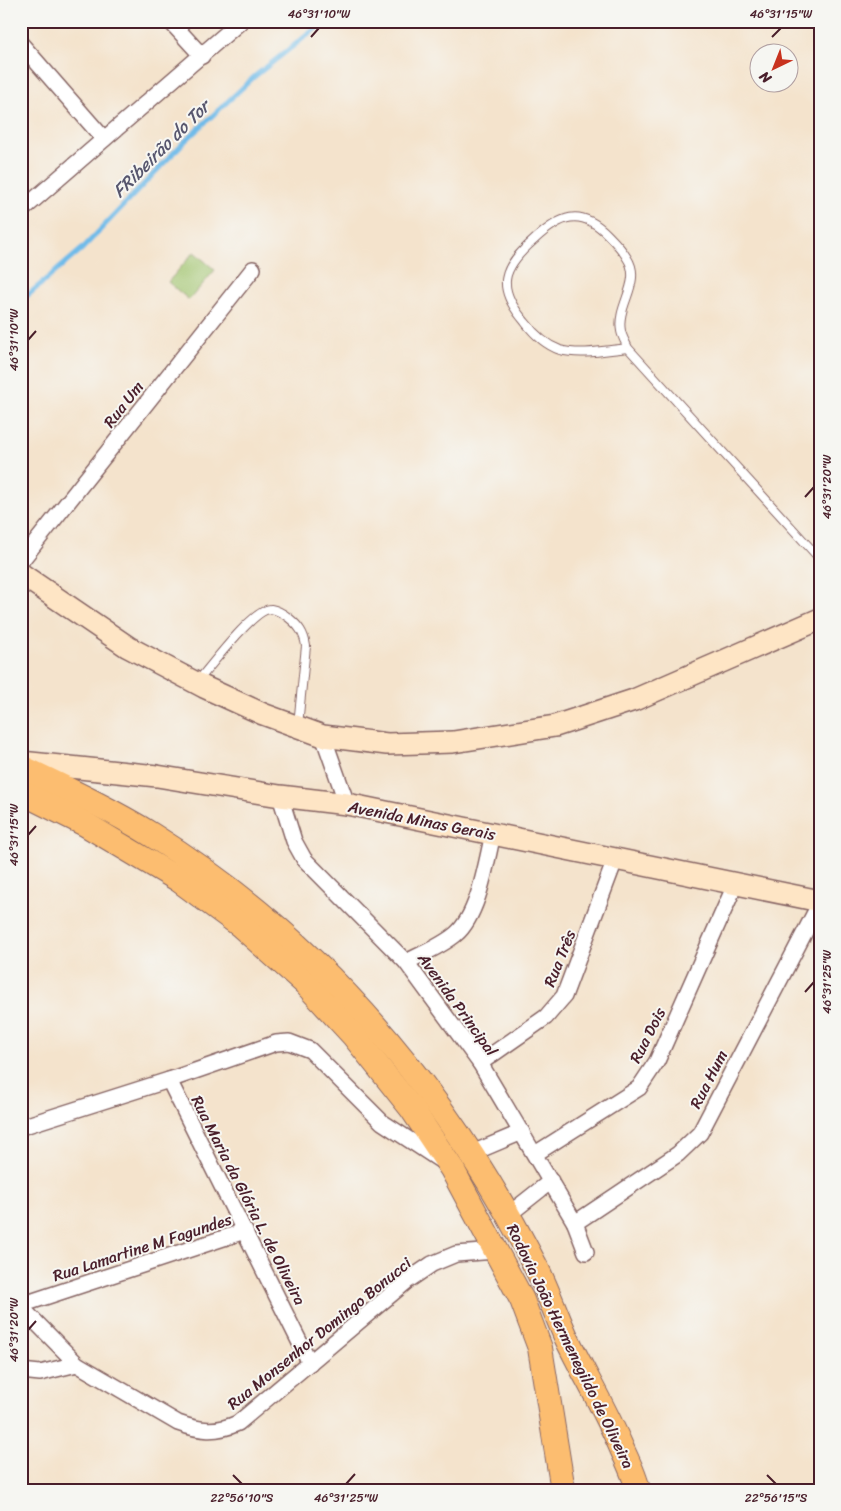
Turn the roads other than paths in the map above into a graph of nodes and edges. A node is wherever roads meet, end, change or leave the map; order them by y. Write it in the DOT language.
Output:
graph roads {
  1 [pos="170,21"];
  2 [pos="241,21"];
  3 [pos="21,44"];
  4 [pos="202,56"];
  5 [pos="104,139"];
  6 [pos="21,211"];
  7 [pos="253,269"];
  8 [pos="628,348"];
  9 [pos="820,560"];
  10 [pos="21,561"];
  11 [pos="21,574"];
  12 [pos="820,619"];
  13 [pos="196,683"];
  14 [pos="298,727"];
  15 [pos="323,736"];
  16 [pos="21,762"];
  17 [pos="21,767"];
  18 [pos="21,792"];
  19 [pos="280,796"];
  20 [pos="347,804"];
  21 [pos="494,834"];
  22 [pos="615,860"];
  23 [pos="735,885"];
  24 [pos="820,902"];
  25 [pos="406,962"];
  26 [pos="480,1063"];
  27 [pos="169,1080"];
  28 [pos="21,1127"];
  29 [pos="522,1132"];
  30 [pos="535,1154"];
  31 [pos="461,1161"];
  32 [pos="551,1181"];
  33 [pos="508,1215"];
  34 [pos="574,1223"];
  35 [pos="246,1231"];
  36 [pos="496,1251"];
  37 [pos="586,1252"];
  38 [pos="21,1306"];
  39 [pos="310,1363"];
  40 [pos="77,1364"];
  41 [pos="21,1371"];
  42 [pos="563,1490"];
  43 [pos="638,1490"];
  1 -- 4 [label="street"];
  2 -- 4 [label="street"];
  3 -- 5 [label="street"];
  4 -- 5 [label="street"];
  5 -- 6 [label="street"];
  7 -- 10 [label="street, Rua Um"];
  8 -- 8 [label="lane"];
  8 -- 9 [label="lane"];
  11 -- 13 [label="street"];
  12 -- 15 [label="street"];
  13 -- 14 [label="street"];
  13 -- 14 [label="lane"];
  14 -- 15 [label="street"];
  15 -- 20 [label="street"];
  16 -- 19 [label="street, Avenida Minas Gerais"];
  17 -- 31 [label="main road, Rodovia João Hermenegildo de Oliveira"];
  18 -- 31 [label="main road, Rodovia João Hermenegildo de Oliveira"];
  19 -- 20 [label="street, Avenida Minas Gerais"];
  19 -- 25 [label="street, Avenida Principal"];
  20 -- 21 [label="street, Avenida Minas Gerais"];
  21 -- 22 [label="street, Avenida Minas Gerais"];
  21 -- 25 [label="street"];
  22 -- 23 [label="street, Avenida Minas Gerais"];
  22 -- 26 [label="street, Rua Três"];
  23 -- 24 [label="street, Avenida Minas Gerais"];
  23 -- 30 [label="street, Rua Dois"];
  24 -- 34 [label="street, Rua Hum"];
  25 -- 26 [label="street, Avenida Principal"];
  26 -- 29 [label="street, Avenida Principal"];
  27 -- 28 [label="street"];
  27 -- 31 [label="street"];
  27 -- 35 [label="street, Rua Maria da Glória L. de Oliveira"];
  29 -- 30 [label="street, Avenida Principal"];
  29 -- 31 [label="street"];
  30 -- 32 [label="street, Avenida Principal"];
  31 -- 33 [label="main road, Rodovia João Hermenegildo de Oliveira"];
  31 -- 36 [label="main road, Rodovia João Hermenegildo de Oliveira"];
  32 -- 33 [label="street"];
  32 -- 34 [label="street, Avenida Principal"];
  33 -- 43 [label="main road, Rodovia João Hermenegildo de Oliveira"];
  34 -- 37 [label="street, Avenida Principal"];
  35 -- 38 [label="street, Rua Lamartine M Fagundes"];
  35 -- 39 [label="street, Rua Maria da Glória L. de Oliveira"];
  36 -- 39 [label="street, Rua Monsenhor Domingo Bonucci"];
  36 -- 42 [label="main road, Rodovia João Hermenegildo de Oliveira"];
  38 -- 40 [label="street, Rua Monsenhor Domingo Bonucci"];
  39 -- 40 [label="street, Rua Monsenhor Domingo Bonucci"];
  40 -- 41 [label="street"];
}
